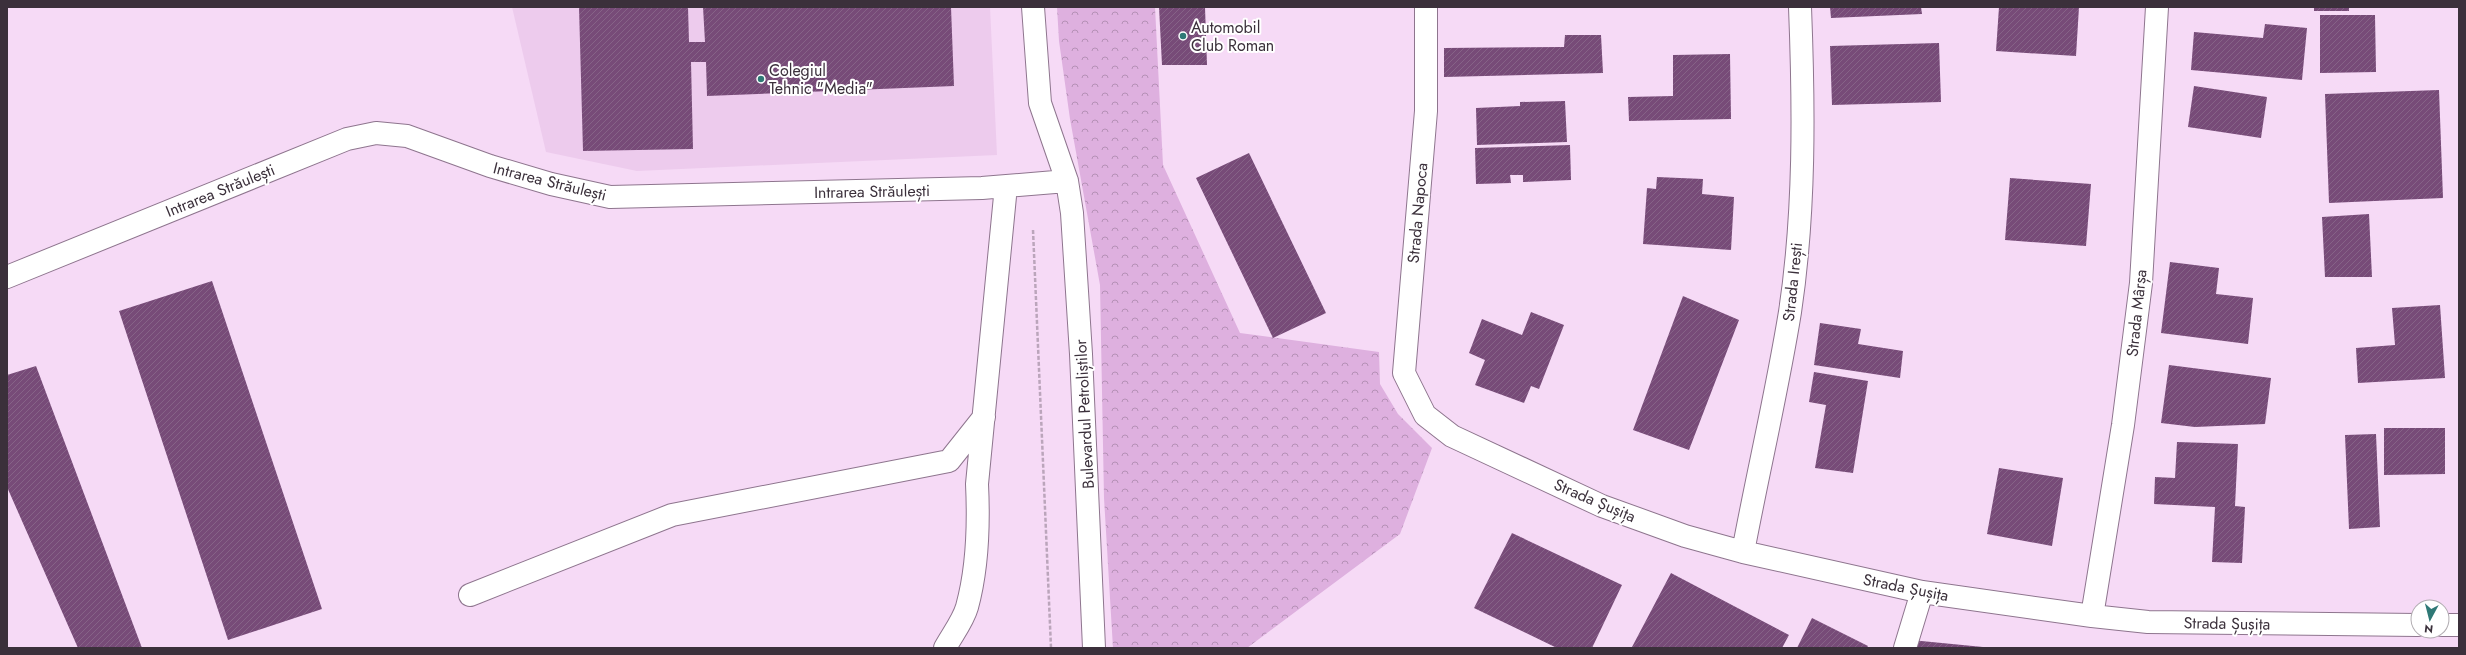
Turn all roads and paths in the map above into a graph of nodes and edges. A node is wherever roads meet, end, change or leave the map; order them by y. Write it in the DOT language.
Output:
graph roads {
  1 [pos="1033,7"];
  2 [pos="1426,7"];
  3 [pos="1800,7"];
  4 [pos="2157,7"];
  5 [pos="1067,181"];
  6 [pos="1014,185"];
  7 [pos="7,277"];
  8 [pos="1425,415"];
  9 [pos="984,417"];
  10 [pos="1743,552"];
  11 [pos="1922,592"];
  12 [pos="470,595"];
  13 [pos="2092,616"];
  14 [pos="2410,625"];
  15 [pos="945,648"];
  16 [pos="1051,648"];
  17 [pos="1094,648"];
  18 [pos="1905,648"];
  1 -- 5 [label="street"];
  2 -- 8 [label="street, Strada Napoca"];
  3 -- 10 [label="street, Strada Irești"];
  4 -- 13 [label="street, Strada Mârșa"];
  5 -- 6 [label="street, Intrarea Străulești"];
  5 -- 17 [label="street, Bulevardul Petroliștilor"];
  6 -- 7 [label="street, Intrarea Străulești"];
  6 -- 9 [label="street"];
  6 -- 16 [label="path"];
  8 -- 10 [label="street, Strada Șușița"];
  9 -- 12 [label="street"];
  9 -- 15 [label="street"];
  10 -- 11 [label="street, Strada Șușița"];
  11 -- 13 [label="street, Strada Șușița"];
  11 -- 18 [label="street"];
  13 -- 14 [label="street, Strada Șușița"];
}
